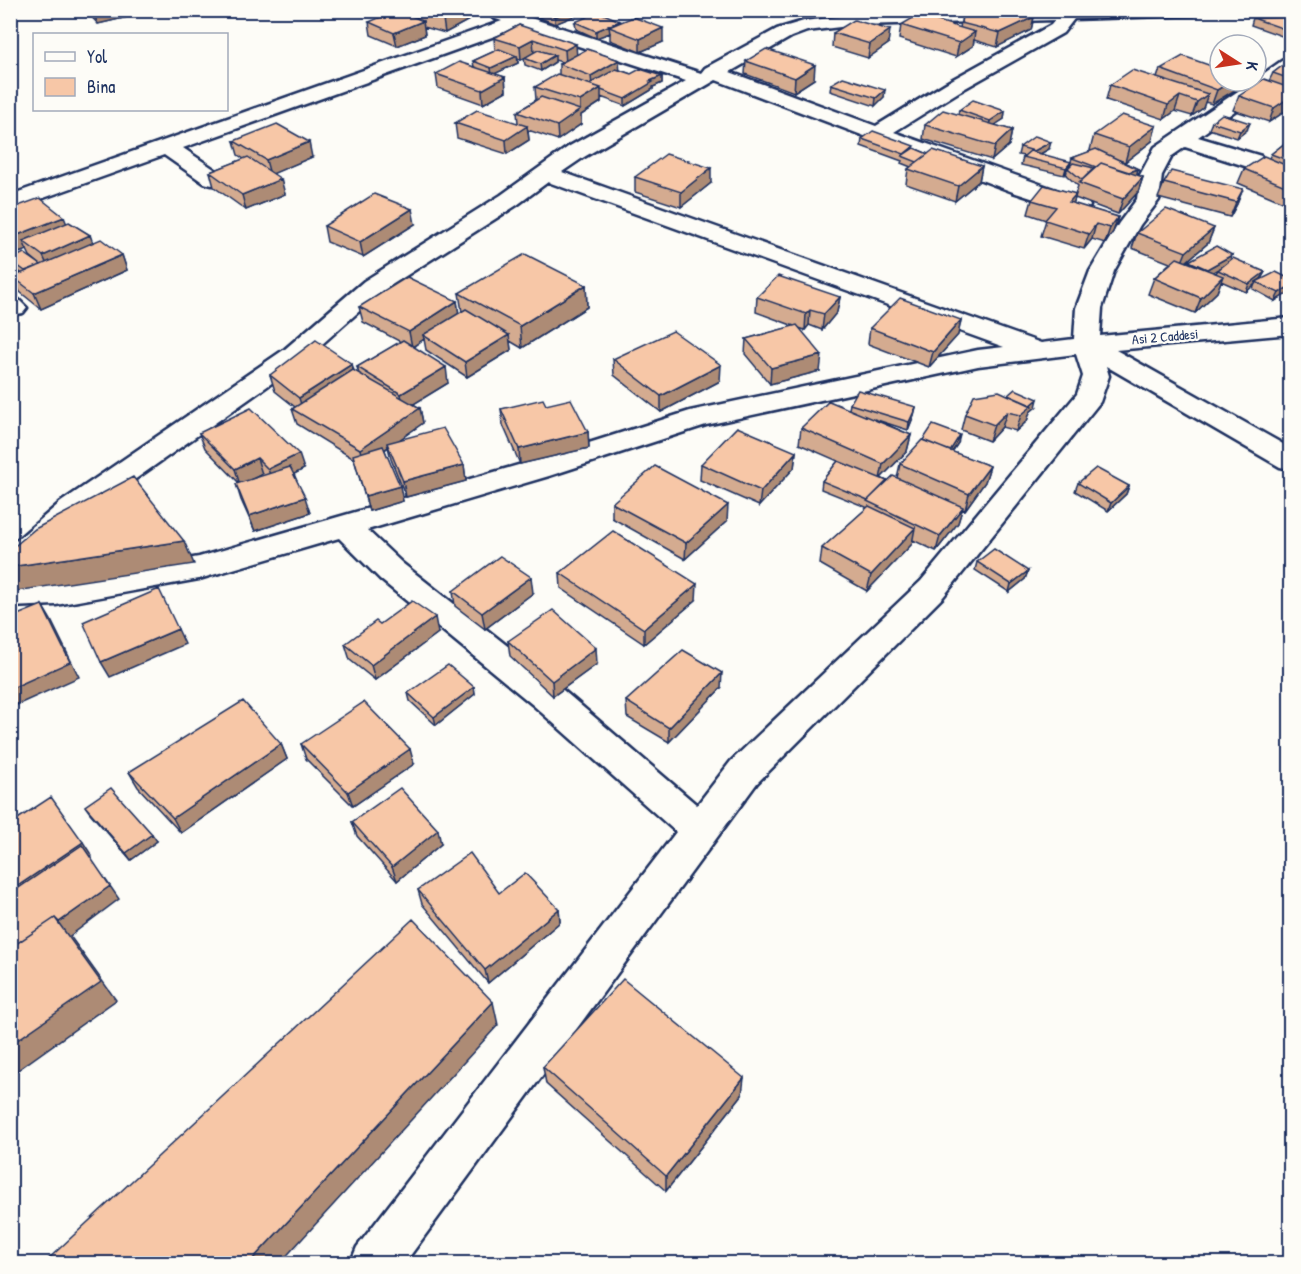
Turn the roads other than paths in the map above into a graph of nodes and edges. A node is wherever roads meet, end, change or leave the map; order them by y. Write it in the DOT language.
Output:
graph roads {
  1 [pos="488,10"];
  2 [pos="1194,10"];
  3 [pos="1069,13"];
  4 [pos="519,21"];
  5 [pos="1290,64"];
  6 [pos="706,76"];
  7 [pos="1188,127"];
  8 [pos="877,134"];
  9 [pos="165,146"];
  10 [pos="1253,161"];
  11 [pos="544,174"];
  12 [pos="212,178"];
  13 [pos="10,203"];
  14 [pos="1130,223"];
  15 [pos="1290,326"];
  16 [pos="1086,344"];
  17 [pos="1039,351"];
  18 [pos="1290,460"];
  19 [pos="346,527"];
  20 [pos="10,564"];
  21 [pos="10,595"];
  22 [pos="702,831"];
  23 [pos="374,1263"];
  1 -- 4 [label="street"];
  2 -- 3 [label="street"];
  3 -- 6 [label="street"];
  3 -- 8 [label="street"];
  4 -- 6 [label="street"];
  4 -- 9 [label="street"];
  5 -- 7 [label="street"];
  6 -- 8 [label="street"];
  6 -- 11 [label="street"];
  7 -- 10 [label="street"];
  7 -- 14 [label="street"];
  8 -- 14 [label="street"];
  9 -- 12 [label="street"];
  9 -- 13 [label="street"];
  11 -- 17 [label="street"];
  11 -- 20 [label="street"];
  14 -- 16 [label="street"];
  15 -- 16 [label="street, Asi 2 Caddesi"];
  16 -- 17 [label="street, Asi 2 Caddesi"];
  16 -- 18 [label="street"];
  16 -- 22 [label="street"];
  17 -- 19 [label="street, Asi 2 Caddesi"];
  19 -- 21 [label="street, Asi 2 Caddesi"];
  19 -- 22 [label="street"];
  22 -- 23 [label="street"];
}
